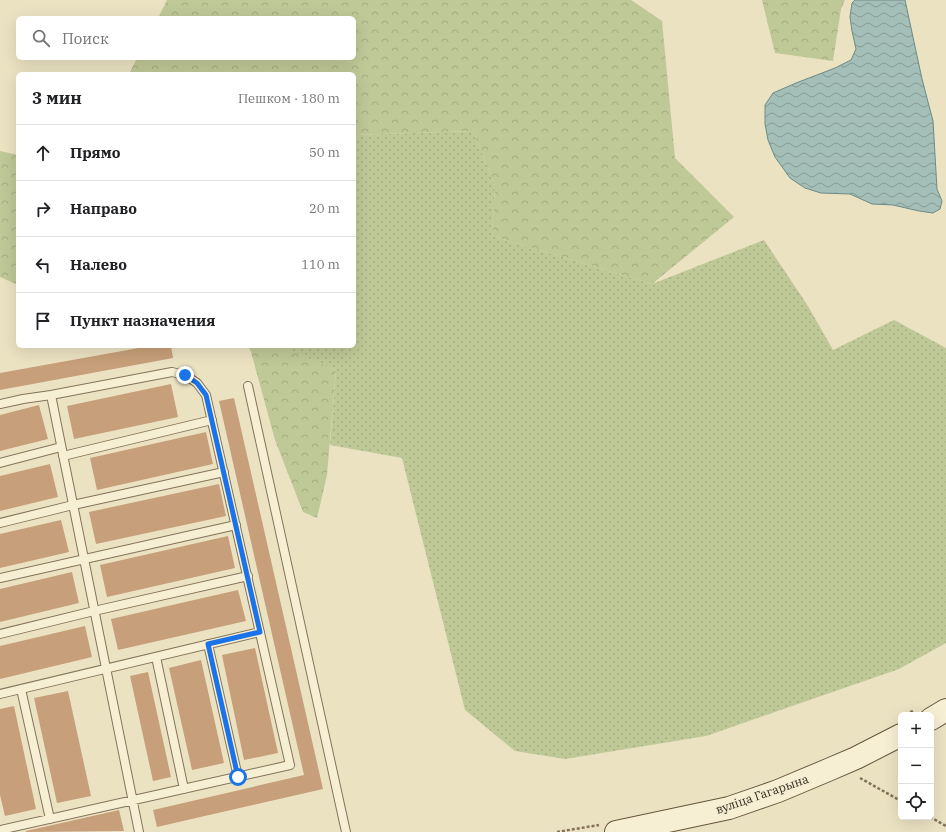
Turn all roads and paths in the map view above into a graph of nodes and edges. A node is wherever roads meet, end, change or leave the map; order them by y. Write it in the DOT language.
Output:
graph roads {
  1 [pos="248,386"];
  2 [pos="51,394"];
  3 [pos="0,404"];
  4 [pos="212,420"];
  5 [pos="61,447"];
  6 [pos="63,456"];
  7 [pos="0,463"];
  8 [pos="224,472"];
  9 [pos="73,505"];
  10 [pos="0,523"];
  11 [pos="236,525"];
  12 [pos="84,559"];
  13 [pos="248,576"];
  14 [pos="0,578"];
  15 [pos="94,611"];
  16 [pos="260,632"];
  17 [pos="0,634"];
  18 [pos="208,644"];
  19 [pos="156,657"];
  20 [pos="106,669"];
  21 [pos="21,689"];
  22 [pos="0,694"];
  23 [pos="946,710"];
  24 [pos="934,717"];
  25 [pos="898,737"];
  26 [pos="857,776"];
  27 [pos="238,777"];
  28 [pos="184,789"];
  29 [pos="898,799"];
  30 [pos="132,800"];
  31 [pos="50,819"];
  32 [pos="934,819"];
  33 [pos="946,826"];
  34 [pos="0,830"];
  35 [pos="628,831"];
  36 [pos="139,832"];
  37 [pos="346,832"];
  1 -- 37 [label="lane"];
  2 -- 3 [label="lane"];
  2 -- 4 [label="lane"];
  2 -- 5 [label="lane"];
  4 -- 6 [label="lane"];
  4 -- 8 [label="lane"];
  5 -- 6 [label="lane"];
  5 -- 7 [label="lane"];
  6 -- 9 [label="lane"];
  8 -- 9 [label="lane"];
  8 -- 11 [label="lane"];
  9 -- 10 [label="lane"];
  9 -- 12 [label="lane"];
  11 -- 12 [label="lane"];
  11 -- 13 [label="lane"];
  12 -- 14 [label="lane"];
  12 -- 15 [label="lane"];
  13 -- 15 [label="lane"];
  13 -- 16 [label="lane"];
  15 -- 17 [label="lane"];
  15 -- 20 [label="lane"];
  16 -- 18 [label="lane"];
  16 -- 27 [label="lane"];
  18 -- 19 [label="lane"];
  18 -- 27 [label="lane"];
  19 -- 20 [label="lane"];
  19 -- 28 [label="lane"];
  20 -- 21 [label="lane"];
  20 -- 30 [label="lane"];
  21 -- 22 [label="lane"];
  21 -- 31 [label="lane"];
  23 -- 24 [label="main road"];
  25 -- 35 [label="main road, вуліца Гагарына"];
  26 -- 29 [label="path"];
  27 -- 28 [label="lane"];
  28 -- 30 [label="lane"];
  30 -- 31 [label="lane"];
  30 -- 36 [label="lane"];
  31 -- 34 [label="lane"];
  32 -- 33 [label="path"];
}
